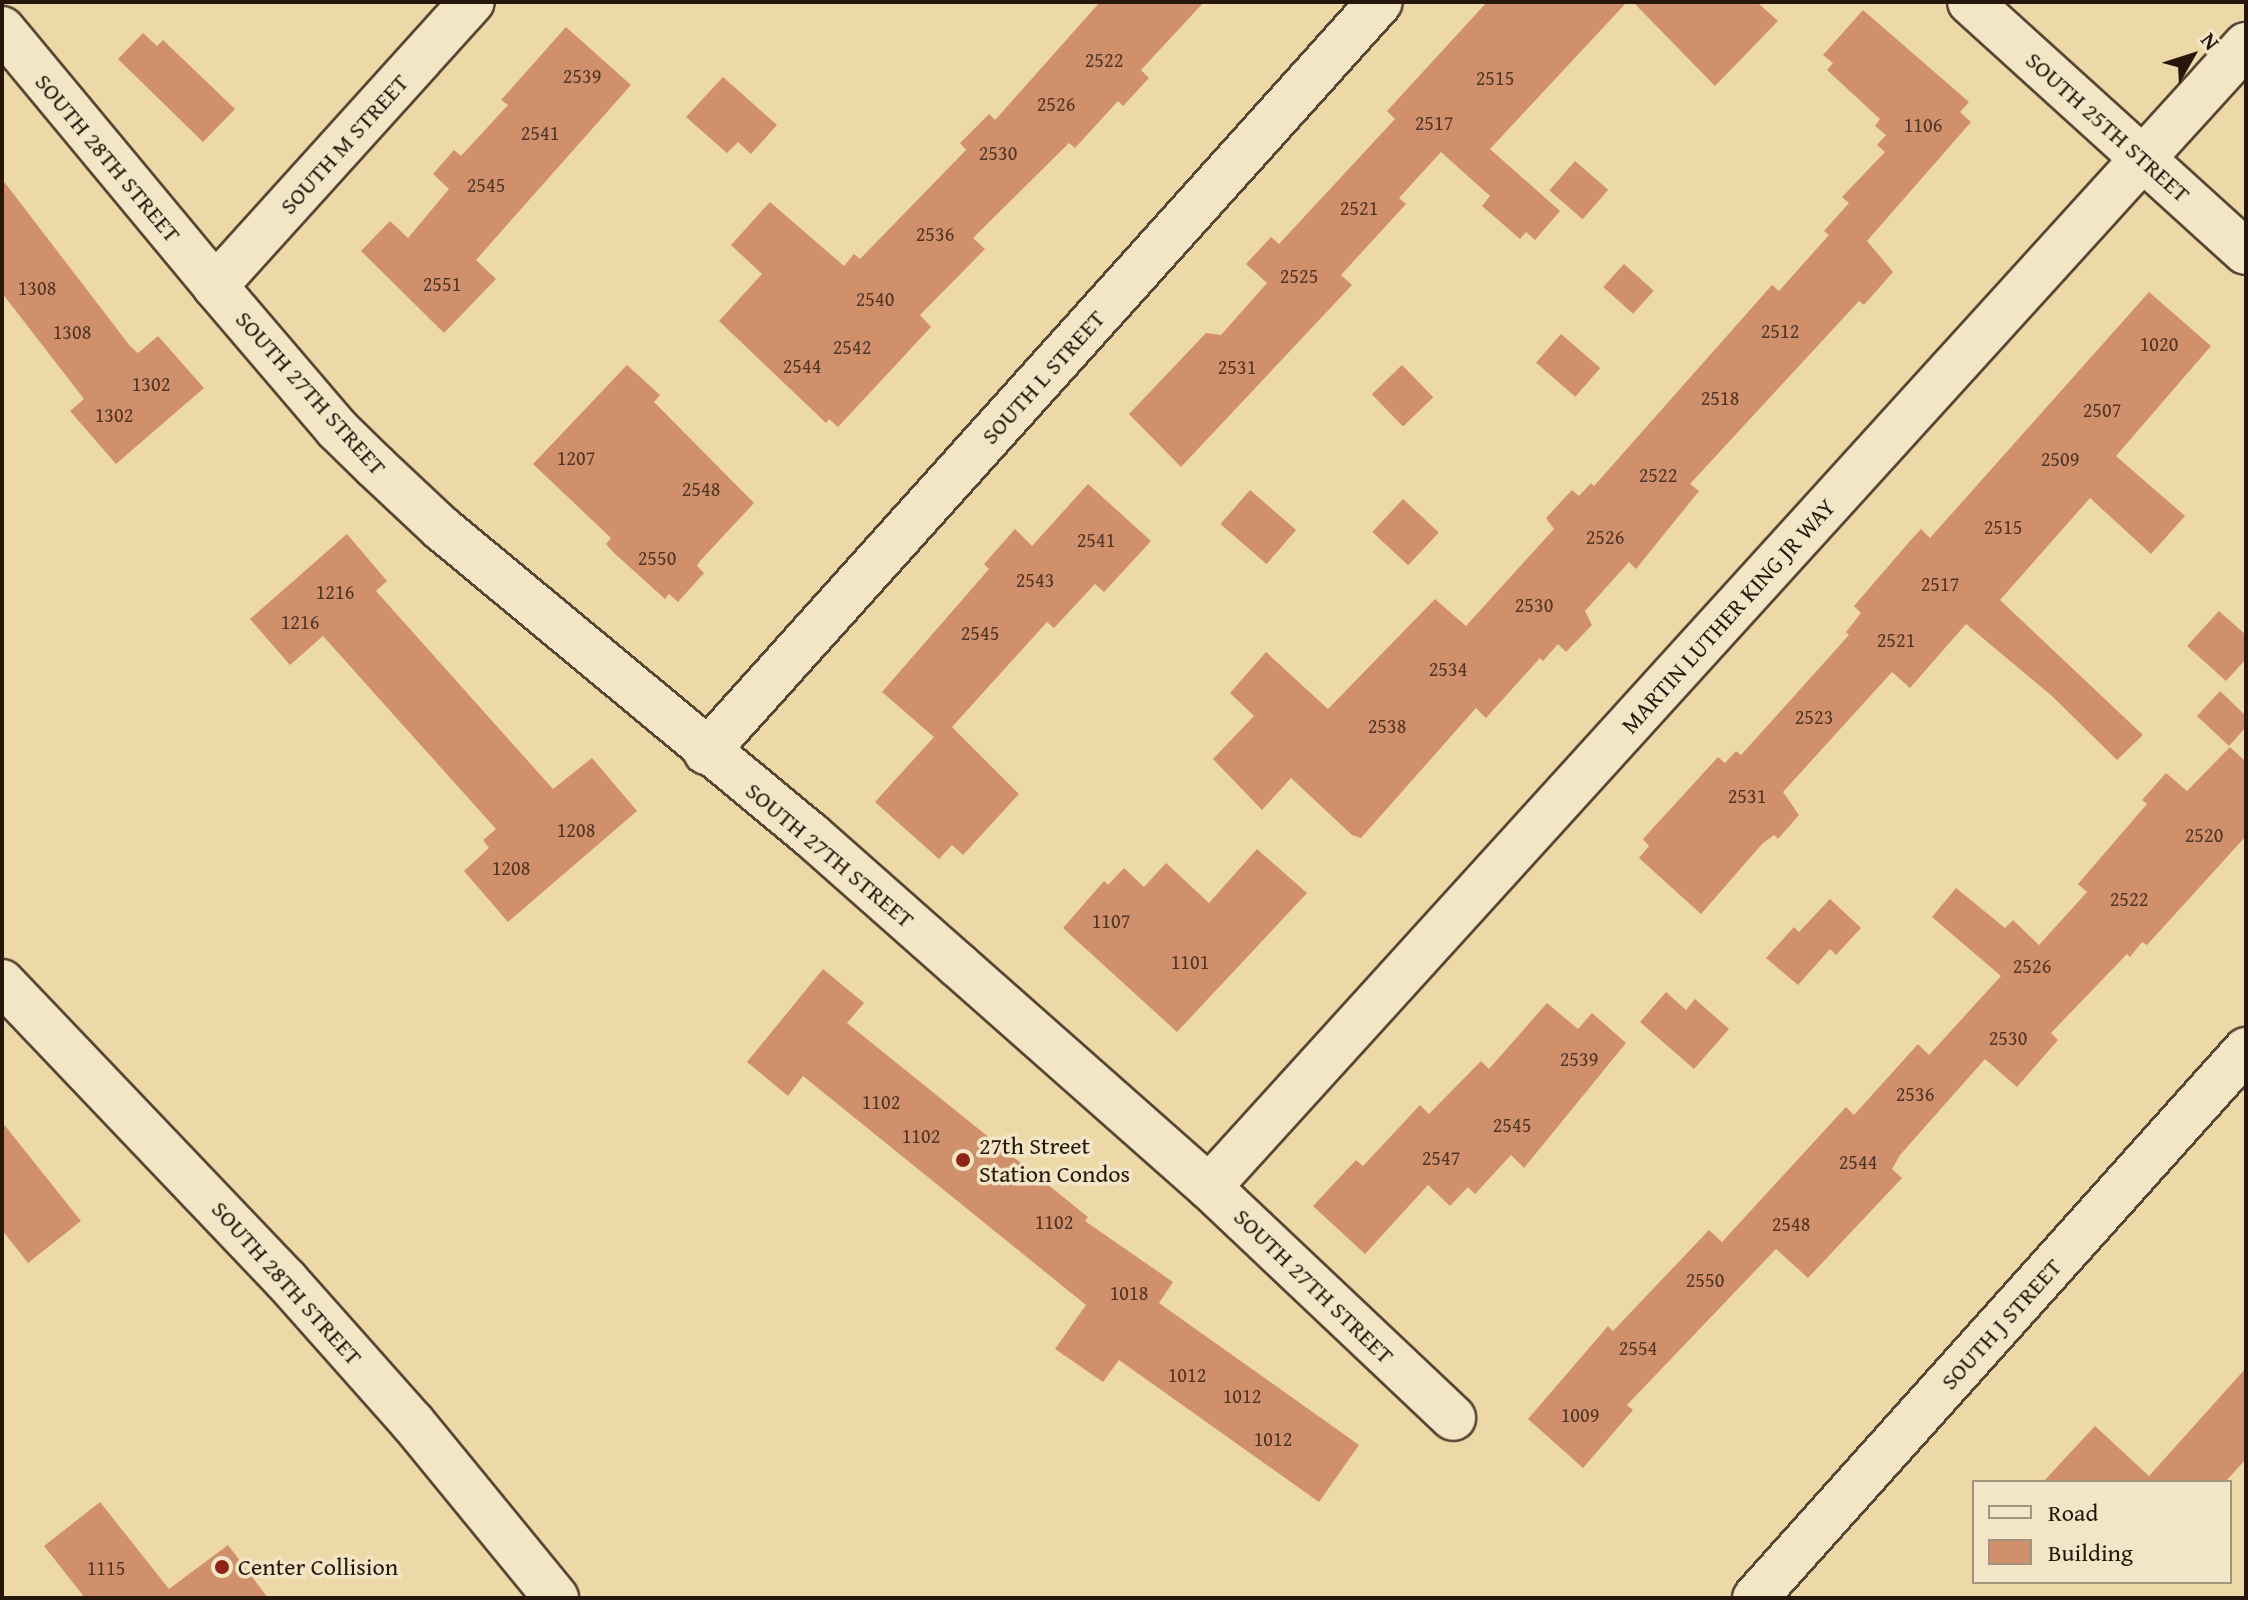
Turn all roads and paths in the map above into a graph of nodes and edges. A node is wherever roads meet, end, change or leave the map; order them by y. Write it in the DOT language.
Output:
graph roads {
  1 [pos="472,2"];
  2 [pos="1380,2"];
  3 [pos="1970,2"];
  4 [pos="2,29"];
  5 [pos="2246,45"];
  6 [pos="2143,158"];
  7 [pos="2246,252"];
  8 [pos="215,286"];
  9 [pos="706,752"];
  10 [pos="2,982"];
  11 [pos="2246,1050"];
  12 [pos="1209,1187"];
  13 [pos="1453,1418"];
  14 [pos="556,1598"];
  15 [pos="1755,1598"];
  1 -- 8 [label="street, SOUTH M STREET"];
  2 -- 9 [label="street, SOUTH L STREET"];
  3 -- 6 [label="street, SOUTH 25TH STREET"];
  4 -- 8 [label="street, SOUTH 28TH STREET"];
  5 -- 6 [label="street, MARTIN LUTHER KING JR WAY"];
  6 -- 7 [label="street, SOUTH 25TH STREET"];
  6 -- 12 [label="street, MARTIN LUTHER KING JR WAY"];
  8 -- 9 [label="street, SOUTH 27TH STREET"];
  9 -- 12 [label="street, SOUTH 27TH STREET"];
  10 -- 14 [label="street, SOUTH 28TH STREET"];
  11 -- 15 [label="street, SOUTH J STREET"];
  12 -- 13 [label="street, SOUTH 27TH STREET"];
}
